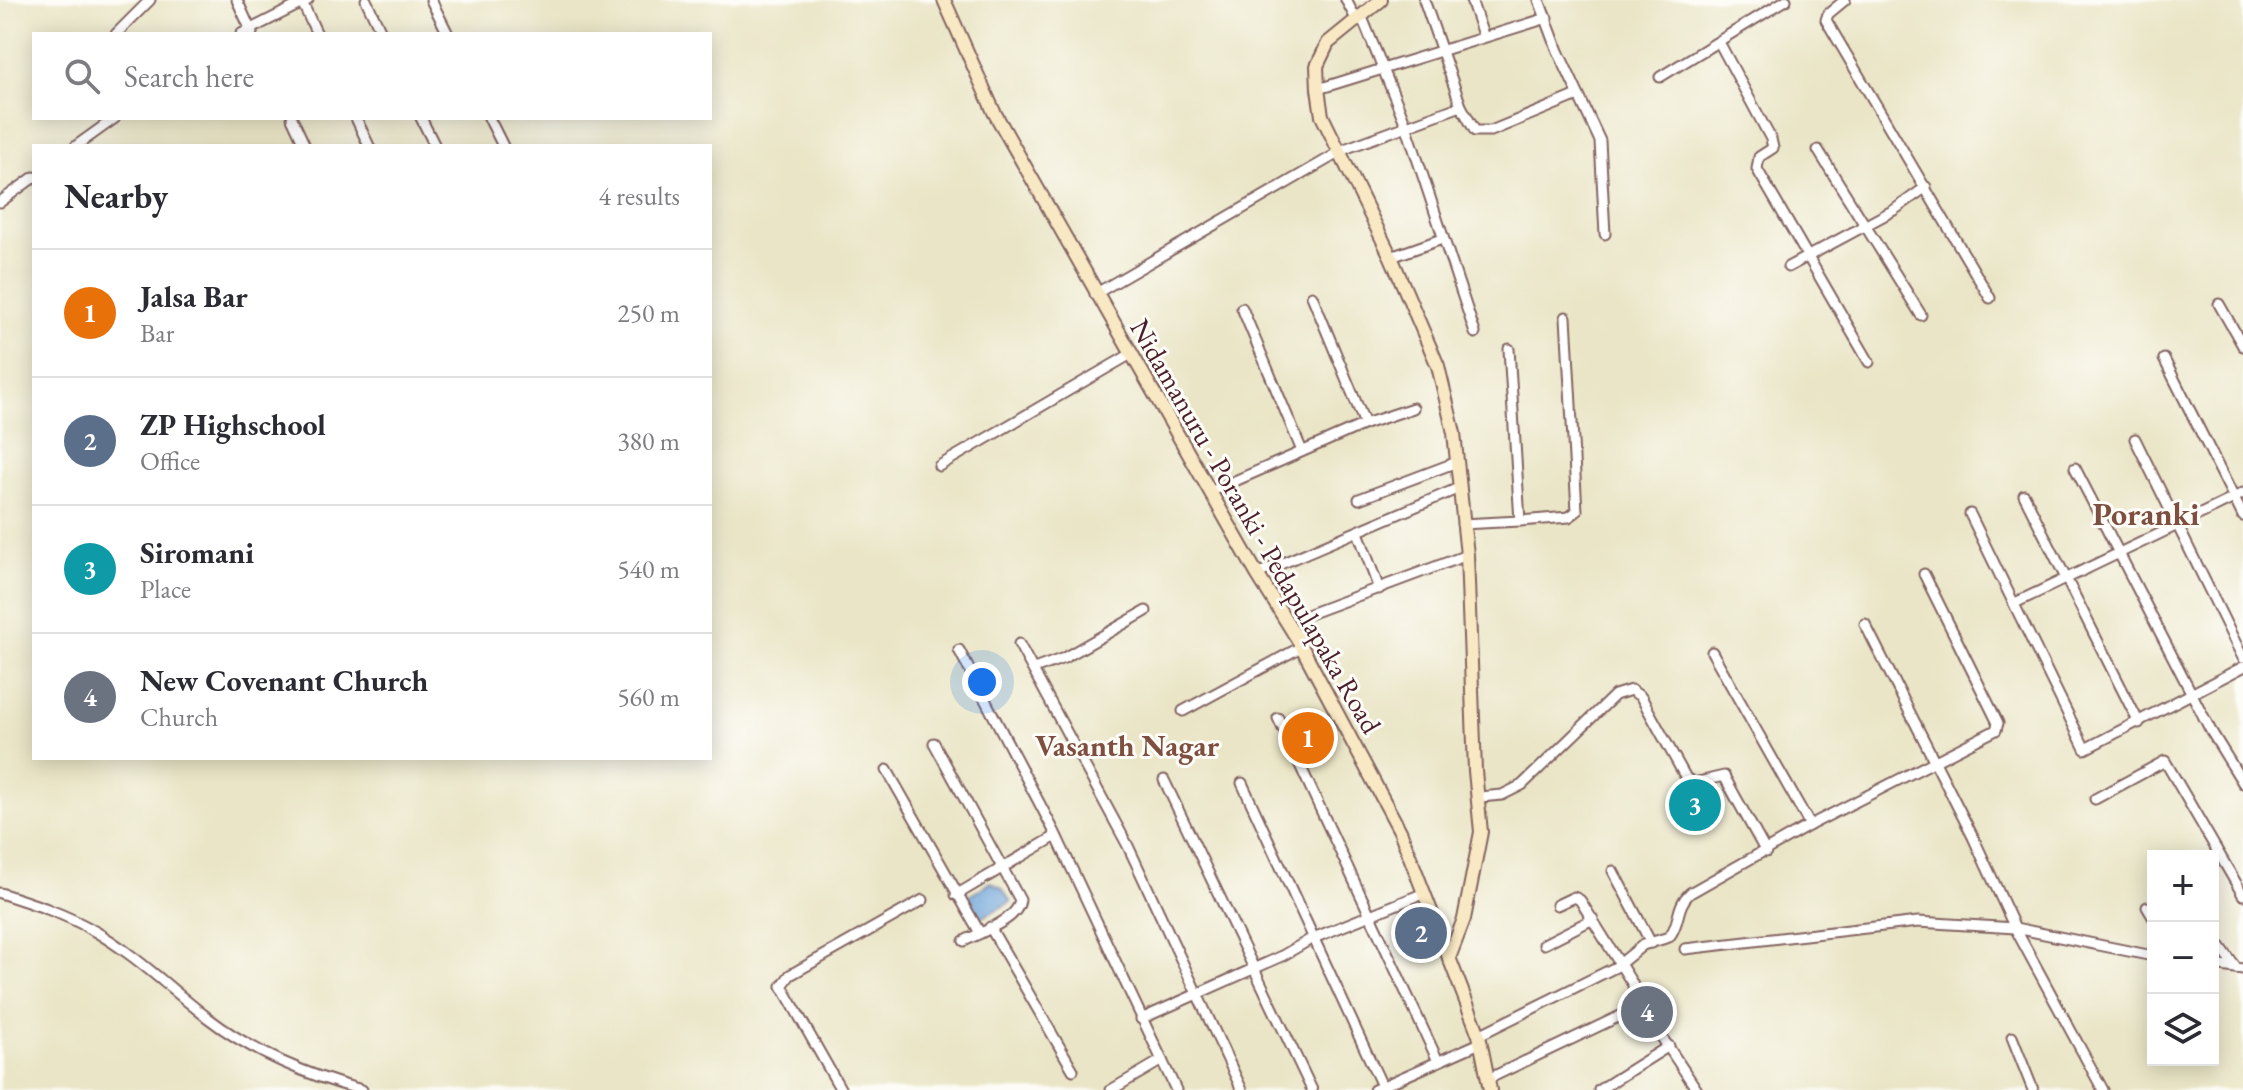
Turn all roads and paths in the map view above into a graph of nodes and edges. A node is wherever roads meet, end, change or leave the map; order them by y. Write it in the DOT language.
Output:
graph roads {
  1 [pos="150,0"];
  2 [pos="237,0"];
  3 [pos="366,0"];
  4 [pos="431,0"];
  5 [pos="944,0"];
  6 [pos="1346,0"];
  7 [pos="1381,0"];
  8 [pos="1424,0"];
  9 [pos="1471,0"];
  10 [pos="1539,0"];
  11 [pos="1786,0"];
  12 [pos="1845,0"];
  13 [pos="304,1"];
  14 [pos="1358,17"];
  15 [pos="1547,18"];
  16 [pos="118,32"];
  17 [pos="248,32"];
  18 [pos="250,32"];
  19 [pos="316,32"];
  20 [pos="381,32"];
  21 [pos="447,32"];
  22 [pos="1483,35"];
  23 [pos="1719,42"];
  24 [pos="1442,48"];
  25 [pos="1383,70"];
  26 [pos="1660,77"];
  27 [pos="1318,89"];
  28 [pos="1578,95"];
  29 [pos="1461,106"];
  30 [pos="112,120"];
  31 [pos="293,120"];
  32 [pos="357,120"];
  33 [pos="422,120"];
  34 [pos="490,120"];
  35 [pos="1406,125"];
  36 [pos="79,144"];
  37 [pos="304,144"];
  38 [pos="368,144"];
  39 [pos="434,144"];
  40 [pos="502,144"];
  41 [pos="1818,150"];
  42 [pos="1338,153"];
  43 [pos="32,178"];
  44 [pos="1926,187"];
  45 [pos="0,202"];
  46 [pos="1865,225"];
  47 [pos="1605,234"];
  48 [pos="1442,239"];
  49 [pos="1809,255"];
  50 [pos="1391,257"];
  51 [pos="1788,267"];
  52 [pos="1095,294"];
  53 [pos="1312,296"];
  54 [pos="1990,298"];
  55 [pos="2219,304"];
  56 [pos="1242,308"];
  57 [pos="1921,315"];
  58 [pos="1566,317"];
  59 [pos="1475,333"];
  60 [pos="2243,346"];
  61 [pos="1509,349"];
  62 [pos="1131,354"];
  63 [pos="2164,359"];
  64 [pos="1869,362"];
  65 [pos="1413,408"];
  66 [pos="1365,424"];
  67 [pos="2135,439"];
  68 [pos="1302,451"];
  69 [pos="1457,462"];
  70 [pos="939,466"];
  71 [pos="2075,468"];
  72 [pos="1459,488"];
  73 [pos="1212,491"];
  74 [pos="2024,495"];
  75 [pos="2238,495"];
  76 [pos="1359,499"];
  77 [pos="1970,514"];
  78 [pos="2243,516"];
  79 [pos="1520,521"];
  80 [pos="1462,524"];
  81 [pos="2177,526"];
  82 [pos="1358,532"];
  83 [pos="2120,552"];
  84 [pos="1467,555"];
  85 [pos="1257,574"];
  86 [pos="1924,574"];
  87 [pos="2064,579"];
  88 [pos="1379,589"];
  89 [pos="2015,603"];
  90 [pos="1146,611"];
  91 [pos="1309,614"];
  92 [pos="1865,624"];
  93 [pos="1019,644"];
  94 [pos="1301,647"];
  95 [pos="959,650"];
  96 [pos="1712,652"];
  97 [pos="2243,658"];
  98 [pos="2243,667"];
  99 [pos="1034,669"];
  100 [pos="2191,693"];
  101 [pos="1183,711"];
  102 [pos="1278,718"];
  103 [pos="2139,723"];
  104 [pos="934,743"];
  105 [pos="1935,761"];
  106 [pos="887,770"];
  107 [pos="1164,780"];
  108 [pos="1242,783"];
  109 [pos="2243,783"];
  110 [pos="1480,797"];
  111 [pos="2095,799"];
  112 [pos="1810,825"];
  113 [pos="1056,836"];
  114 [pos="1766,852"];
  115 [pos="1003,868"];
  116 [pos="1613,871"];
  117 [pos="0,893"];
  118 [pos="1422,894"];
  119 [pos="956,895"];
  120 [pos="2243,895"];
  121 [pos="923,900"];
  122 [pos="1557,905"];
  123 [pos="1371,917"];
  124 [pos="1593,919"];
  125 [pos="990,927"];
  126 [pos="2015,928"];
  127 [pos="980,933"];
  128 [pos="1311,939"];
  129 [pos="964,941"];
  130 [pos="1651,943"];
  131 [pos="1544,944"];
  132 [pos="2219,946"];
  133 [pos="1685,949"];
  134 [pos="2147,955"];
  135 [pos="1449,958"];
  136 [pos="1619,963"];
  137 [pos="2219,966"];
  138 [pos="2240,968"];
  139 [pos="1254,969"];
  140 [pos="1198,994"];
  141 [pos="1641,1006"];
  142 [pos="1141,1019"];
  143 [pos="2012,1037"];
  144 [pos="1479,1039"];
  145 [pos="1669,1046"];
  146 [pos="1162,1060"];
  147 [pos="1438,1061"];
  148 [pos="1073,1070"];
  149 [pos="1489,1084"];
  150 [pos="1378,1088"];
  151 [pos="362,1090"];
  152 [pos="841,1090"];
  153 [pos="1111,1090"];
  154 [pos="1176,1090"];
  155 [pos="1242,1090"];
  156 [pos="1312,1090"];
  157 [pos="1599,1090"];
  158 [pos="1697,1090"];
  159 [pos="2033,1090"];
  160 [pos="2103,1090"];
  1 -- 16 [label="street"];
  2 -- 17 [label="street"];
  3 -- 20 [label="street"];
  4 -- 21 [label="street"];
  5 -- 52 [label="main road, Nidamanuru - Poranki - Pedapulapaka Road"];
  6 -- 14 [label="street"];
  7 -- 14 [label="main road"];
  8 -- 24 [label="street"];
  9 -- 22 [label="street"];
  10 -- 15 [label="street"];
  11 -- 23 [label="street"];
  12 -- 44 [label="street"];
  13 -- 18 [label="street"];
  13 -- 19 [label="street"];
  14 -- 25 [label="street"];
  14 -- 27 [label="main road"];
  15 -- 22 [label="street"];
  15 -- 28 [label="street"];
  22 -- 24 [label="street"];
  23 -- 26 [label="street"];
  23 -- 49 [label="street"];
  24 -- 25 [label="street"];
  24 -- 29 [label="street"];
  25 -- 27 [label="street"];
  25 -- 35 [label="street"];
  27 -- 42 [label="main road"];
  28 -- 29 [label="street"];
  28 -- 47 [label="street"];
  29 -- 35 [label="street"];
  30 -- 36 [label="street"];
  31 -- 37 [label="street"];
  32 -- 38 [label="street"];
  33 -- 39 [label="street"];
  34 -- 40 [label="street"];
  35 -- 42 [label="street"];
  35 -- 48 [label="street"];
  41 -- 46 [label="street"];
  42 -- 50 [label="main road"];
  42 -- 52 [label="street"];
  43 -- 45 [label="street"];
  44 -- 46 [label="street"];
  44 -- 54 [label="street"];
  46 -- 49 [label="street"];
  46 -- 57 [label="street"];
  48 -- 50 [label="street"];
  48 -- 59 [label="street"];
  49 -- 51 [label="street"];
  49 -- 64 [label="street"];
  50 -- 69 [label="main road"];
  52 -- 62 [label="main road, Nidamanuru - Poranki - Pedapulapaka Road"];
  53 -- 66 [label="street"];
  55 -- 60 [label="street"];
  56 -- 68 [label="street"];
  58 -- 79 [label="street"];
  61 -- 79 [label="street"];
  62 -- 70 [label="street"];
  62 -- 73 [label="main road, Nidamanuru - Poranki - Pedapulapaka Road"];
  63 -- 75 [label="street"];
  65 -- 66 [label="street"];
  66 -- 68 [label="street"];
  67 -- 81 [label="street"];
  68 -- 73 [label="street"];
  69 -- 72 [label="main road"];
  69 -- 76 [label="street"];
  71 -- 83 [label="street"];
  72 -- 80 [label="main road"];
  72 -- 82 [label="street"];
  73 -- 85 [label="main road, Nidamanuru - Poranki - Pedapulapaka Road"];
  74 -- 87 [label="street"];
  75 -- 78 [label="street"];
  75 -- 81 [label="street"];
  77 -- 89 [label="street"];
  79 -- 80 [label="street"];
  80 -- 84 [label="main road"];
  81 -- 83 [label="street"];
  81 -- 97 [label="street"];
  82 -- 85 [label="street"];
  82 -- 88 [label="street"];
  83 -- 87 [label="street"];
  83 -- 100 [label="street"];
  84 -- 88 [label="street"];
  84 -- 110 [label="main road"];
  85 -- 94 [label="main road, Nidamanuru - Poranki - Pedapulapaka Road"];
  86 -- 105 [label="street"];
  87 -- 89 [label="street"];
  87 -- 103 [label="street"];
  88 -- 91 [label="street"];
  89 -- 103 [label="street"];
  90 -- 99 [label="street"];
  92 -- 105 [label="street"];
  93 -- 99 [label="street"];
  94 -- 101 [label="street"];
  94 -- 118 [label="main road, Nidamanuru - Poranki - Pedapulapaka Road"];
  95 -- 113 [label="street"];
  96 -- 112 [label="street"];
  98 -- 100 [label="street"];
  99 -- 140 [label="street"];
  100 -- 103 [label="street"];
  100 -- 109 [label="street"];
  102 -- 123 [label="street"];
  104 -- 115 [label="street"];
  105 -- 112 [label="street"];
  105 -- 126 [label="street"];
  106 -- 119 [label="street"];
  107 -- 139 [label="street"];
  108 -- 128 [label="street"];
  110 -- 114 [label="street"];
  110 -- 135 [label="main road"];
  111 -- 120 [label="street"];
  112 -- 114 [label="street"];
  113 -- 115 [label="street"];
  113 -- 142 [label="street"];
  114 -- 130 [label="street"];
  115 -- 119 [label="street"];
  115 -- 125 [label="street"];
  116 -- 130 [label="street"];
  117 -- 151 [label="street"];
  118 -- 123 [label="street"];
  118 -- 135 [label="main road, Nidamanuru - Poranki - Pedapulapaka Road"];
  119 -- 127 [label="street"];
  121 -- 152 [label="street"];
  122 -- 124 [label="street"];
  123 -- 128 [label="street"];
  123 -- 147 [label="street"];
  124 -- 131 [label="street"];
  124 -- 136 [label="street"];
  125 -- 127 [label="street"];
  125 -- 148 [label="street"];
  126 -- 133 [label="street"];
  126 -- 134 [label="street"];
  126 -- 160 [label="street"];
  127 -- 129 [label="street"];
  128 -- 139 [label="street"];
  128 -- 150 [label="street"];
  130 -- 136 [label="street"];
  132 -- 138 [label="street"];
  135 -- 144 [label="main road, Nidamanuru - Poranki - Pedapulapaka Road"];
  136 -- 141 [label="street"];
  136 -- 144 [label="street"];
  137 -- 138 [label="street"];
  139 -- 140 [label="street"];
  139 -- 156 [label="street"];
  140 -- 142 [label="street"];
  140 -- 155 [label="street"];
  141 -- 145 [label="street"];
  141 -- 149 [label="street"];
  142 -- 146 [label="street"];
  143 -- 159 [label="street"];
  144 -- 147 [label="street"];
  144 -- 149 [label="main road, Nidamanuru - Poranki - Pedapulapaka Road"];
  145 -- 157 [label="street"];
  145 -- 158 [label="street"];
  146 -- 153 [label="street"];
  146 -- 154 [label="street"];
  147 -- 150 [label="street"];
}
